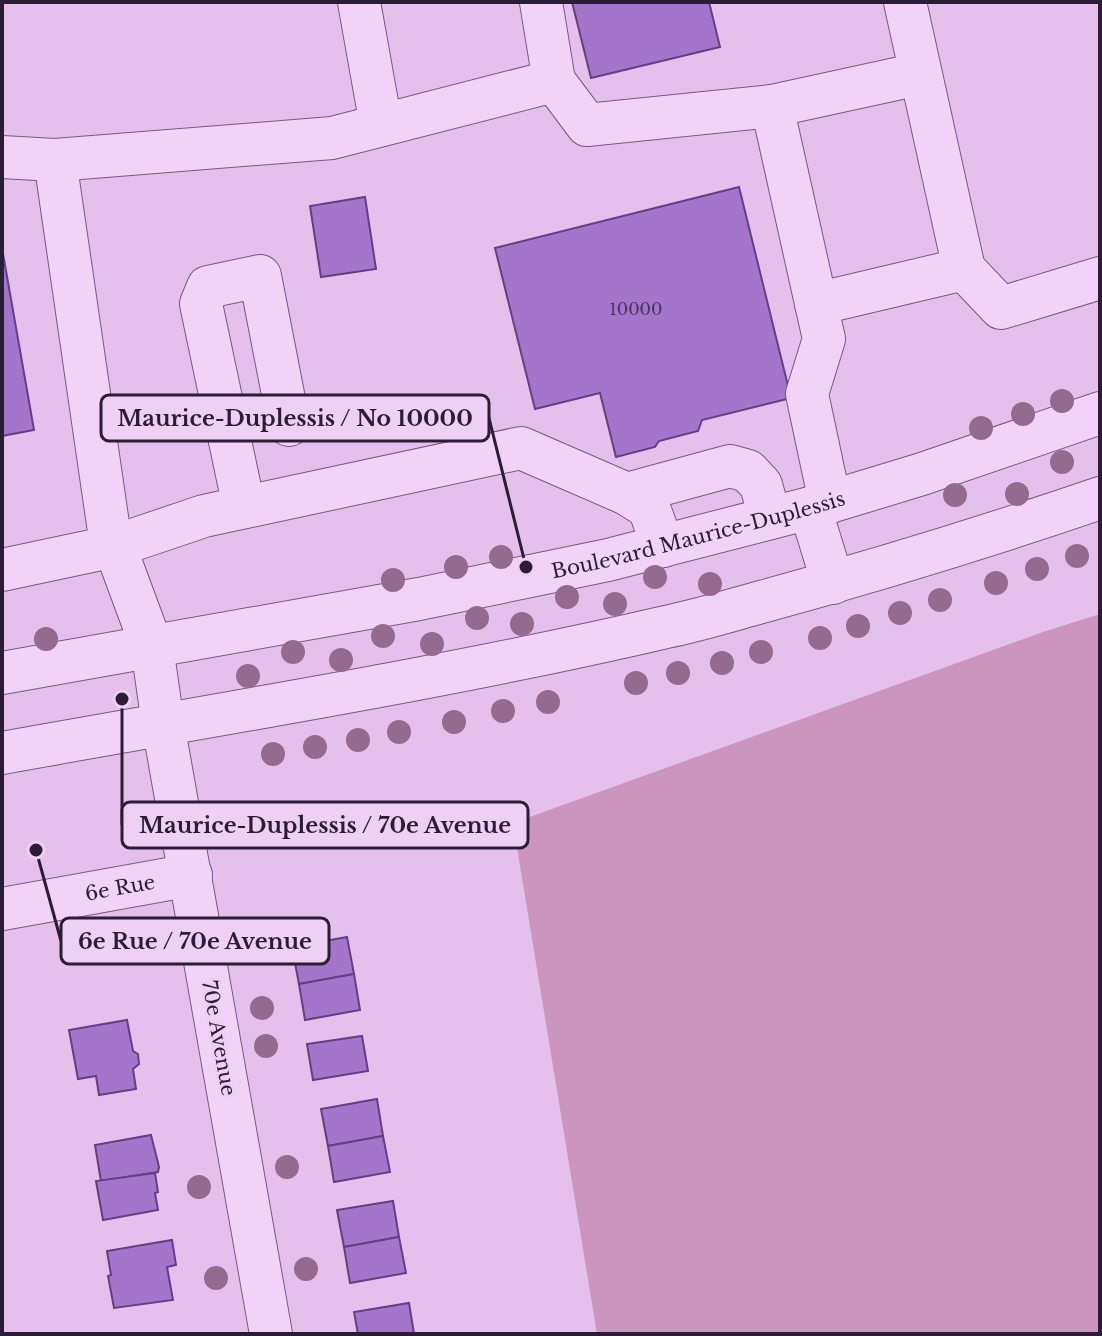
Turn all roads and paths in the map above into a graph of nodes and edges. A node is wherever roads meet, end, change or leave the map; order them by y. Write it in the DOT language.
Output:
graph roads {
  1 [pos="359,2"];
  2 [pos="541,2"];
  3 [pos="905,2"];
  4 [pos="919,74"];
  5 [pos="554,81"];
  6 [pos="772,106"];
  7 [pos="381,125"];
  8 [pos="2,157"];
  9 [pos="55,160"];
  10 [pos="964,269"];
  11 [pos="1100,278"];
  12 [pos="816,304"];
  13 [pos="1100,413"];
  14 [pos="289,425"];
  15 [pos="627,494"];
  16 [pos="1100,498"];
  17 [pos="820,505"];
  18 [pos="244,507"];
  19 [pos="770,518"];
  20 [pos="115,546"];
  21 [pos="663,546"];
  22 [pos="2,570"];
  23 [pos="833,583"];
  24 [pos="152,647"];
  25 [pos="2,673"];
  26 [pos="163,724"];
  27 [pos="2,753"];
  28 [pos="191,875"];
  29 [pos="2,909"];
  30 [pos="271,1334"];
  1 -- 7 [label="street"];
  2 -- 5 [label="street"];
  3 -- 4 [label="street"];
  4 -- 6 [label="street"];
  4 -- 10 [label="street"];
  5 -- 6 [label="street"];
  5 -- 7 [label="street"];
  6 -- 12 [label="street"];
  7 -- 9 [label="street"];
  8 -- 9 [label="street"];
  9 -- 20 [label="street, 70e Avenue"];
  10 -- 11 [label="street"];
  10 -- 12 [label="street"];
  12 -- 17 [label="street"];
  13 -- 17 [label="street, Boulevard Maurice-Duplessis"];
  14 -- 18 [label="street"];
  15 -- 18 [label="street"];
  15 -- 19 [label="street"];
  15 -- 21 [label="street"];
  16 -- 23 [label="street"];
  17 -- 19 [label="street, Boulevard Maurice-Duplessis"];
  17 -- 23 [label="street"];
  18 -- 20 [label="street"];
  19 -- 21 [label="street, Boulevard Maurice-Duplessis"];
  20 -- 22 [label="street"];
  20 -- 24 [label="street, 70e Avenue"];
  21 -- 24 [label="street, Boulevard Maurice-Duplessis"];
  23 -- 26 [label="street"];
  24 -- 25 [label="street, Boulevard Maurice-Duplessis"];
  24 -- 26 [label="street, 70e Avenue"];
  26 -- 27 [label="street"];
  26 -- 28 [label="street, 70e Avenue"];
  28 -- 29 [label="street, 6e Rue"];
  28 -- 30 [label="street, 70e Avenue"];
}
